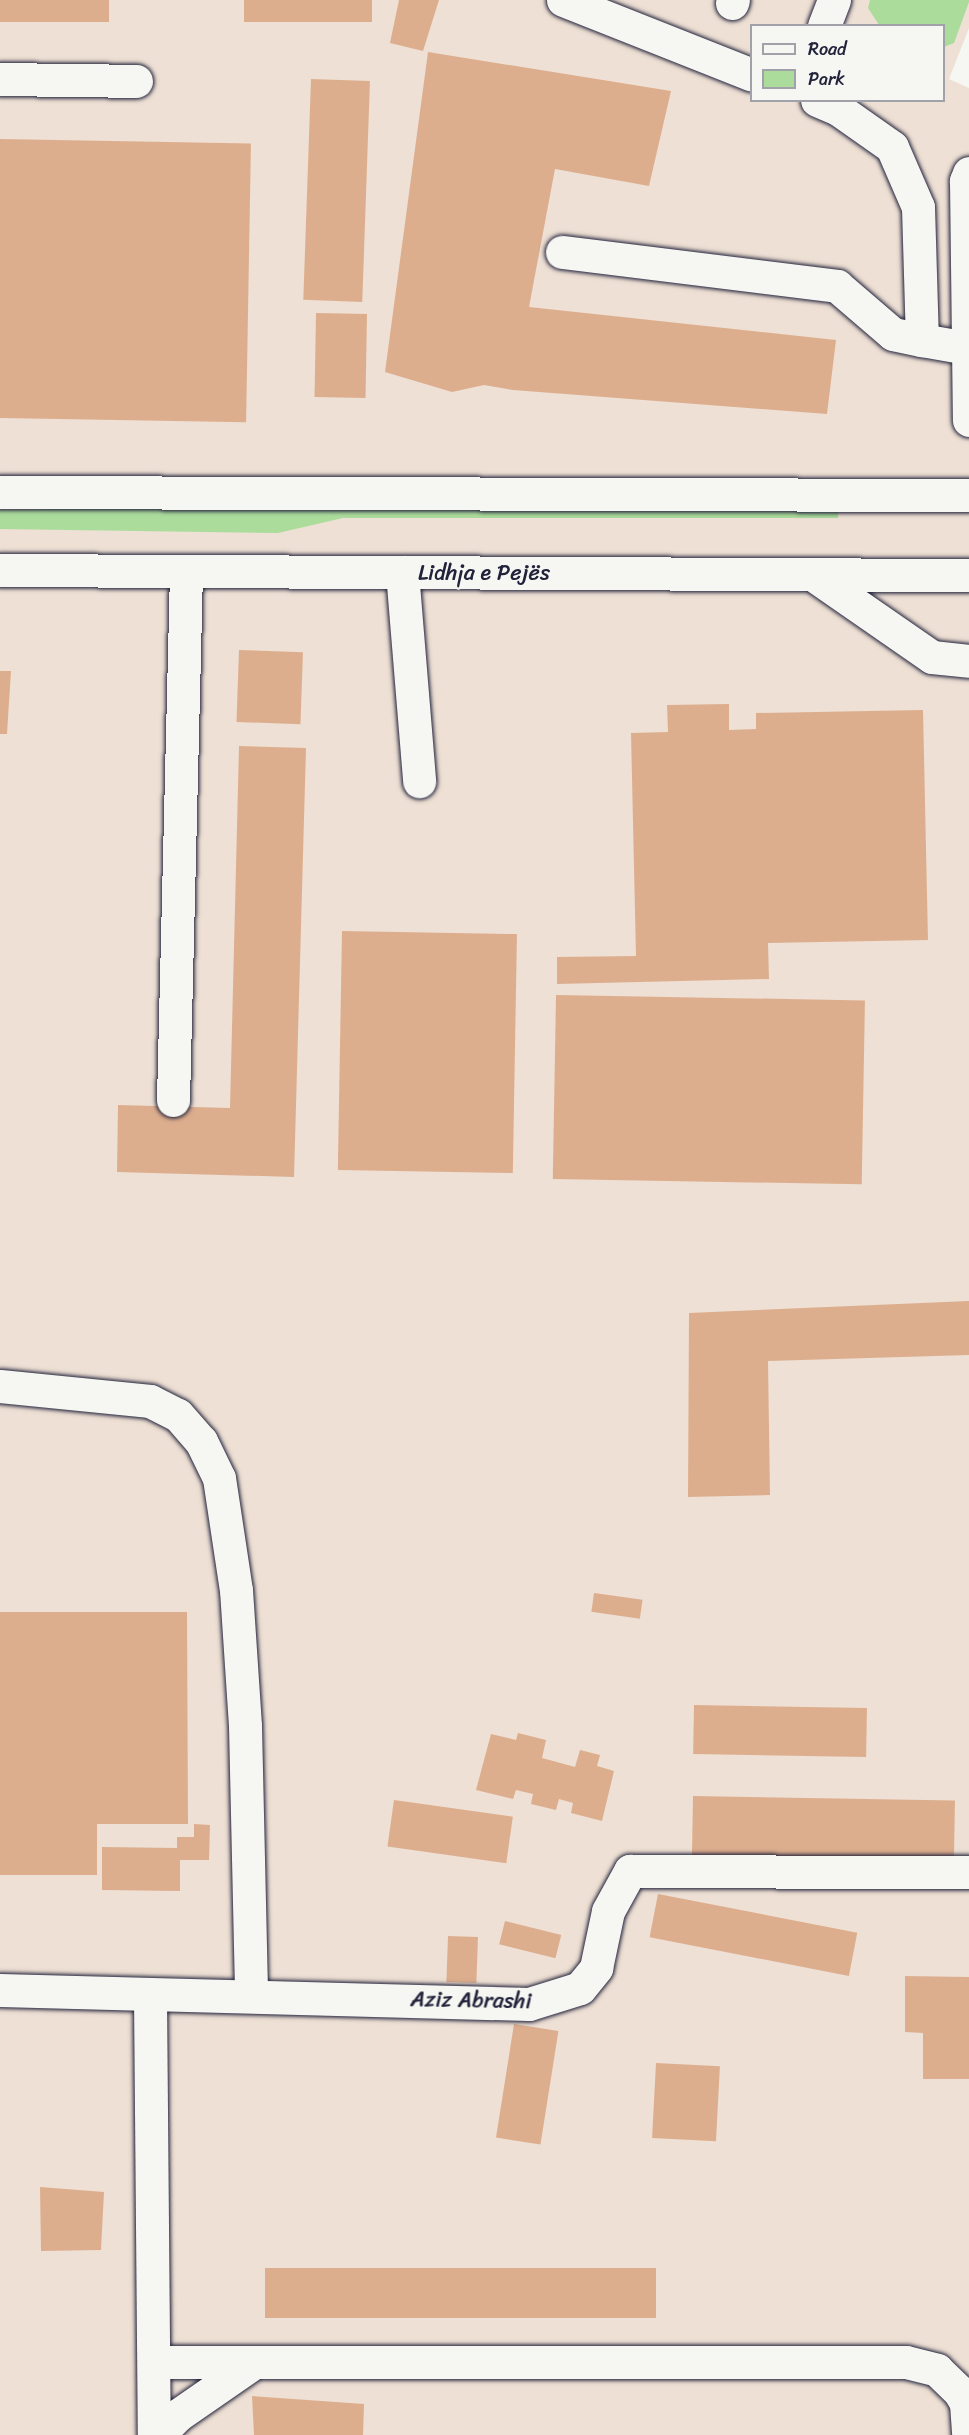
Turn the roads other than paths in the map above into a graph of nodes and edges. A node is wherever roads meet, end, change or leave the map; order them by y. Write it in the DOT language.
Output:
graph roads {
  1 [pos="563,0"];
  2 [pos="834,0"];
  3 [pos="825,24"];
  4 [pos="750,74"];
  5 [pos="0,79"];
  6 [pos="136,81"];
  7 [pos="822,102"];
  8 [pos="969,172"];
  9 [pos="562,252"];
  10 [pos="922,340"];
  11 [pos="968,348"];
  12 [pos="969,420"];
  13 [pos="0,492"];
  14 [pos="969,495"];
  15 [pos="0,570"];
  16 [pos="186,571"];
  17 [pos="402,572"];
  18 [pos="812,574"];
  19 [pos="969,575"];
  20 [pos="969,661"];
  21 [pos="419,781"];
  22 [pos="173,1101"];
  23 [pos="0,1386"];
  24 [pos="969,1872"];
  25 [pos="0,1990"];
  26 [pos="251,1994"];
  27 [pos="150,1996"];
  28 [pos="154,2362"];
  29 [pos="253,2363"];
  30 [pos="156,2435"];
  31 [pos="968,2435"];
  1 -- 4 [label="main road"];
  2 -- 3 [label="main road"];
  5 -- 6 [label="main road"];
  7 -- 10 [label="main road"];
  8 -- 11 [label="main road"];
  9 -- 10 [label="main road"];
  10 -- 11 [label="main road"];
  11 -- 12 [label="main road"];
  13 -- 14 [label="main road"];
  15 -- 16 [label="main road, Lidhja e Pejës"];
  16 -- 17 [label="main road, Lidhja e Pejës"];
  16 -- 22 [label="main road"];
  17 -- 18 [label="main road, Lidhja e Pejës"];
  17 -- 21 [label="main road"];
  18 -- 19 [label="main road, Lidhja e Pejës"];
  18 -- 20 [label="main road"];
  23 -- 26 [label="main road"];
  24 -- 26 [label="main road, Aziz Abrashi"];
  25 -- 27 [label="main road, Aziz Abrashi"];
  26 -- 27 [label="main road, Aziz Abrashi"];
  27 -- 28 [label="main road"];
  28 -- 29 [label="main road"];
  28 -- 30 [label="main road"];
  29 -- 30 [label="main road"];
  29 -- 31 [label="main road"];
}
